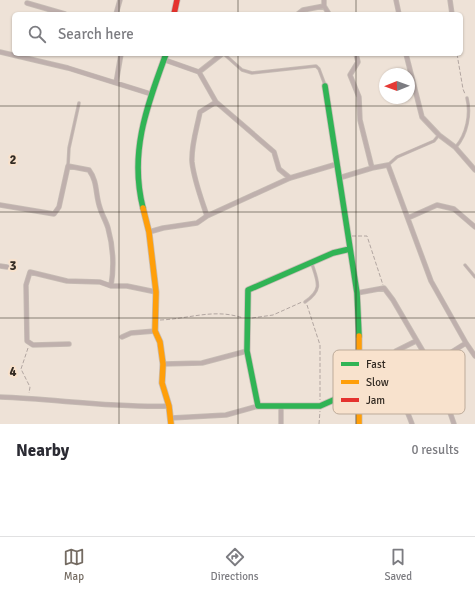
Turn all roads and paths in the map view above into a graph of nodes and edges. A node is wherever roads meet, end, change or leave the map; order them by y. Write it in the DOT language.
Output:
graph roads {
  1 [pos="120,0"];
  2 [pos="177,0"];
  3 [pos="324,0"];
  4 [pos="396,0"];
  5 [pos="450,0"];
  6 [pos="27,3"];
  7 [pos="324,6"];
  8 [pos="57,12"];
  9 [pos="117,12"];
  10 [pos="174,12"];
  11 [pos="300,12"];
  12 [pos="328,12"];
  13 [pos="399,12"];
  14 [pos="452,12"];
  15 [pos="0,52"];
  16 [pos="12,55"];
  17 [pos="17,56"];
  18 [pos="121,56"];
  19 [pos="220,56"];
  20 [pos="225,56"];
  21 [pos="356,56"];
  22 [pos="407,56"];
  23 [pos="457,56"];
  24 [pos="165,57"];
  25 [pos="199,72"];
  26 [pos="116,83"];
  27 [pos="325,86"];
  28 [pos="150,94"];
  29 [pos="467,98"];
  30 [pos="216,102"];
  31 [pos="79,103"];
  32 [pos="439,135"];
  33 [pos="456,147"];
  34 [pos="337,164"];
  35 [pos="388,165"];
  36 [pos="68,166"];
  37 [pos="372,168"];
  38 [pos="475,170"];
  39 [pos="290,178"];
  40 [pos="339,178"];
  41 [pos="0,205"];
  42 [pos="207,216"];
  43 [pos="408,218"];
  44 [pos="475,227"];
  45 [pos="149,232"];
  46 [pos="347,237"];
  47 [pos="350,249"];
  48 [pos="312,262"];
  49 [pos="465,265"];
  50 [pos="0,266"];
  51 [pos="7,267"];
  52 [pos="475,278"];
  53 [pos="111,286"];
  54 [pos="384,288"];
  55 [pos="156,292"];
  56 [pos="357,293"];
  57 [pos="305,302"];
  58 [pos="248,319"];
  59 [pos="155,320"];
  60 [pos="155,331"];
  61 [pos="122,337"];
  62 [pos="27,341"];
  63 [pos="416,341"];
  64 [pos="466,343"];
  65 [pos="69,344"];
  66 [pos="360,350"];
  67 [pos="398,350"];
  68 [pos="422,350"];
  69 [pos="455,350"];
  70 [pos="247,351"];
  71 [pos="475,356"];
  72 [pos="163,364"];
  73 [pos="0,397"];
  74 [pos="29,398"];
  75 [pos="333,400"];
  76 [pos="169,406"];
  77 [pos="258,406"];
  78 [pos="320,406"];
  79 [pos="281,407"];
  80 [pos="408,414"];
  81 [pos="451,414"];
  82 [pos="171,421"];
  83 [pos="281,424"];
  84 [pos="319,424"];
  85 [pos="412,424"];
  86 [pos="454,424"];
  1 -- 9 [label="street"];
  2 -- 10 [label="street"];
  3 -- 7 [label="street"];
  4 -- 13 [label="street"];
  5 -- 14 [label="street"];
  6 -- 8 [label="street"];
  7 -- 11 [label="street"];
  7 -- 12 [label="street"];
  15 -- 16 [label="street"];
  17 -- 26 [label="street"];
  18 -- 26 [label="street"];
  19 -- 25 [label="street"];
  20 -- 27 [label="lane"];
  21 -- 37 [label="street"];
  22 -- 32 [label="street"];
  23 -- 29 [label="path"];
  24 -- 25 [label="street"];
  24 -- 28 [label="street"];
  25 -- 30 [label="street"];
  26 -- 28 [label="street"];
  27 -- 34 [label="street"];
  28 -- 45 [label="street"];
  29 -- 33 [label="lane"];
  30 -- 39 [label="street"];
  30 -- 42 [label="street"];
  31 -- 36 [label="lane"];
  32 -- 33 [label="street"];
  32 -- 35 [label="lane"];
  33 -- 38 [label="street"];
  34 -- 39 [label="street"];
  34 -- 40 [label="street"];
  35 -- 37 [label="street"];
  35 -- 43 [label="street"];
  36 -- 41 [label="street"];
  36 -- 53 [label="street"];
  37 -- 40 [label="street"];
  39 -- 42 [label="street"];
  40 -- 46 [label="street"];
  42 -- 45 [label="street"];
  43 -- 44 [label="street"];
  43 -- 64 [label="street"];
  45 -- 55 [label="street"];
  46 -- 47 [label="street"];
  46 -- 54 [label="path"];
  47 -- 48 [label="street"];
  47 -- 56 [label="street"];
  48 -- 57 [label="lane"];
  48 -- 58 [label="street"];
  49 -- 52 [label="lane"];
  50 -- 51 [label="street"];
  53 -- 55 [label="street"];
  53 -- 62 [label="street"];
  54 -- 56 [label="street"];
  54 -- 63 [label="street"];
  55 -- 59 [label="street"];
  56 -- 66 [label="street"];
  57 -- 58 [label="path"];
  57 -- 78 [label="path"];
  58 -- 59 [label="path"];
  58 -- 70 [label="street"];
  59 -- 60 [label="street"];
  60 -- 61 [label="street"];
  60 -- 72 [label="street"];
  62 -- 65 [label="street"];
  62 -- 74 [label="path"];
  63 -- 67 [label="street"];
  63 -- 68 [label="street"];
  64 -- 69 [label="street"];
  64 -- 71 [label="street"];
  70 -- 72 [label="street"];
  70 -- 77 [label="street"];
  72 -- 76 [label="street"];
  73 -- 74 [label="street"];
  74 -- 76 [label="street"];
  75 -- 78 [label="street"];
  76 -- 82 [label="street"];
  77 -- 79 [label="street"];
  77 -- 82 [label="street"];
  78 -- 79 [label="street"];
  78 -- 84 [label="path"];
  79 -- 83 [label="street"];
  80 -- 85 [label="street"];
  81 -- 86 [label="street"];
}
